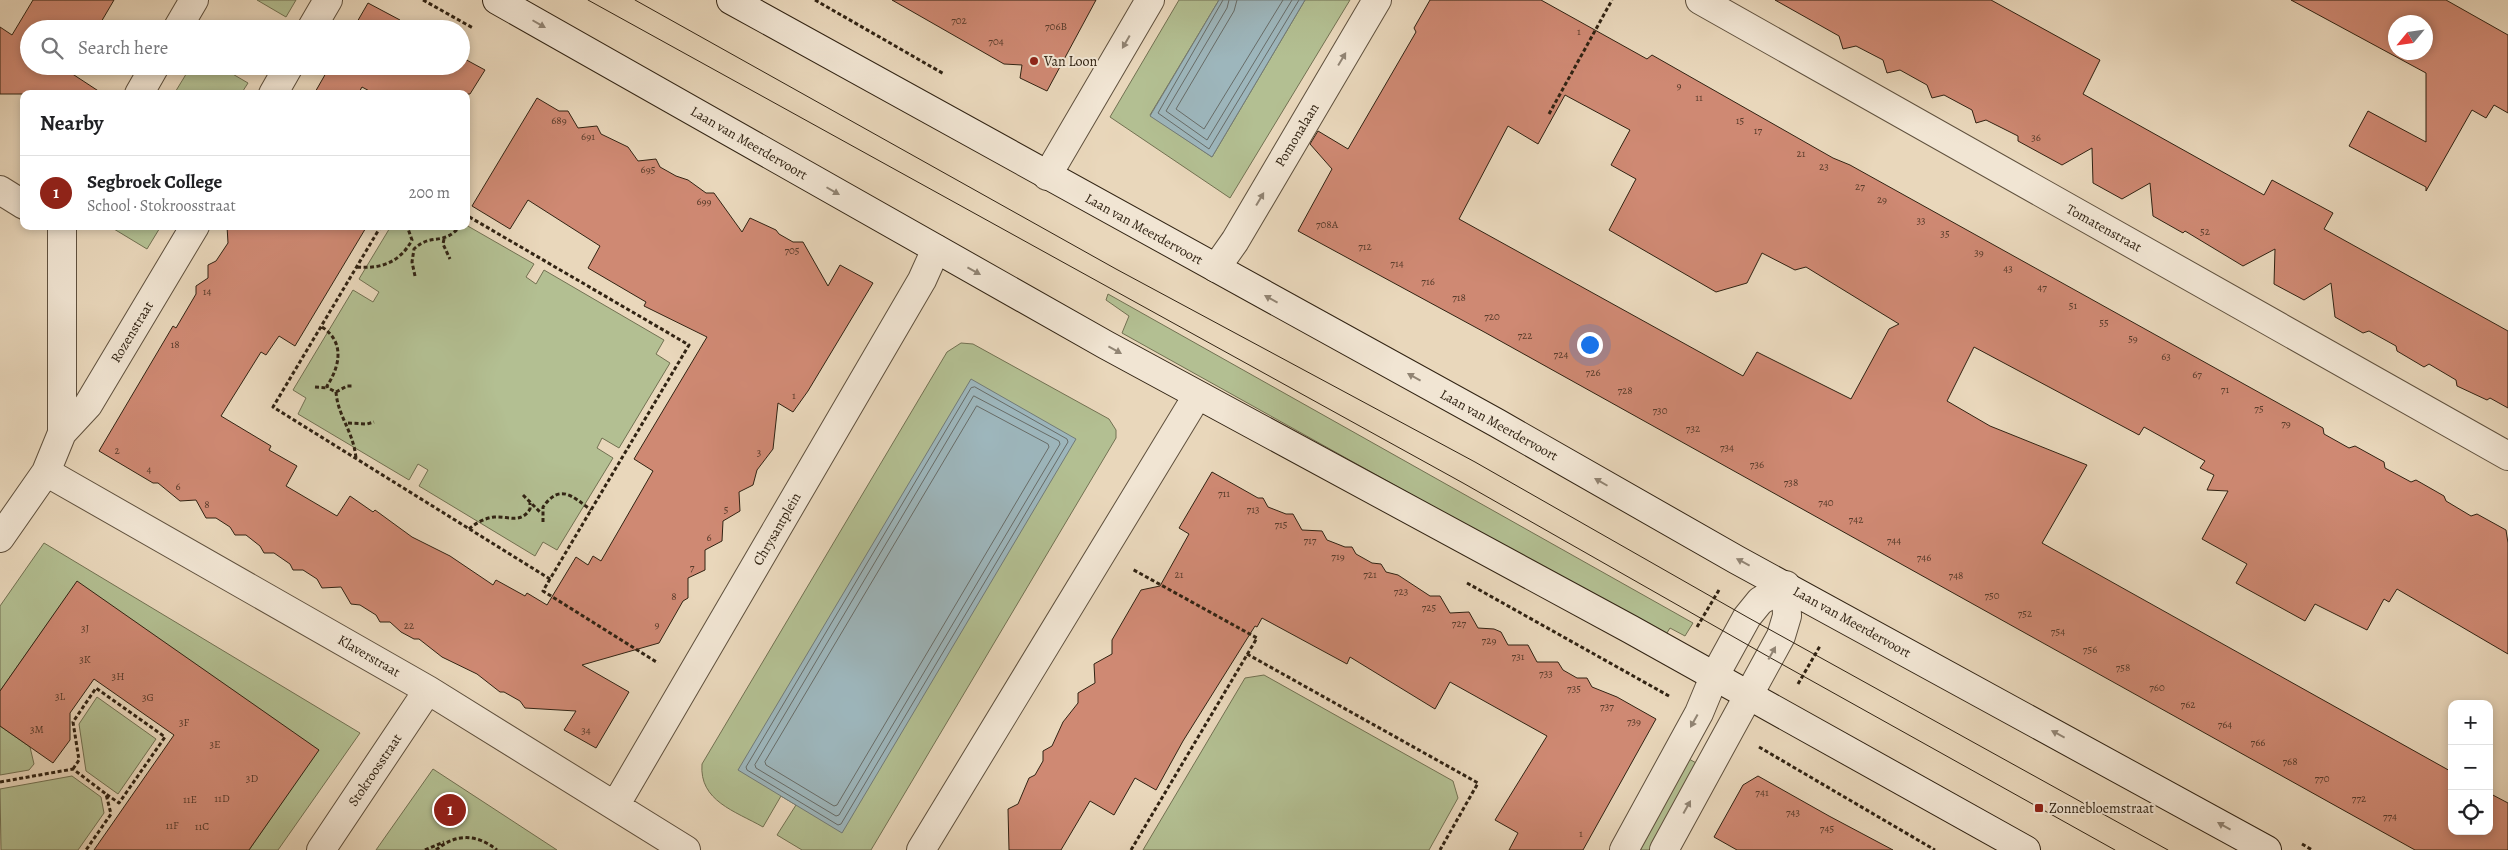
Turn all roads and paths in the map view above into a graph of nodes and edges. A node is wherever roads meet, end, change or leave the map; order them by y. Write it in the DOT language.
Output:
graph roads {
  1 [pos="194,0"];
  2 [pos="328,0"];
  3 [pos="496,0"];
  4 [pos="731,0"];
  5 [pos="815,0"];
  6 [pos="1150,0"];
  7 [pos="1377,0"];
  8 [pos="1612,0"];
  9 [pos="1700,0"];
  10 [pos="182,20"];
  11 [pos="316,20"];
  12 [pos="150,75"];
  13 [pos="284,75"];
  14 [pos="949,77"];
  15 [pos="141,90"];
  16 [pos="275,90"];
  17 [pos="1548,114"];
  18 [pos="1047,176"];
  19 [pos="0,190"];
  20 [pos="20,202"];
  21 [pos="470,218"];
  22 [pos="60,230"];
  23 [pos="193,230"];
  24 [pos="379,230"];
  25 [pos="408,230"];
  26 [pos="455,230"];
  27 [pos="444,239"];
  28 [pos="409,246"];
  29 [pos="414,249"];
  30 [pos="936,249"];
  31 [pos="450,259"];
  32 [pos="357,267"];
  33 [pos="1216,268"];
  34 [pos="415,276"];
  35 [pos="322,327"];
  36 [pos="352,386"];
  37 [pos="314,387"];
  38 [pos="328,388"];
  39 [pos="336,392"];
  40 [pos="1198,396"];
  41 [pos="374,422"];
  42 [pos="348,423"];
  43 [pos="62,433"];
  44 [pos="2508,456"];
  45 [pos="356,458"];
  46 [pos="46,472"];
  47 [pos="523,495"];
  48 [pos="530,503"];
  49 [pos="590,510"];
  50 [pos="541,513"];
  51 [pos="543,522"];
  52 [pos="469,529"];
  53 [pos="0,538"];
  54 [pos="1101,552"];
  55 [pos="550,579"];
  56 [pos="1786,585"];
  57 [pos="1721,587"];
  58 [pos="1694,631"];
  59 [pos="1248,654"];
  60 [pos="1714,677"];
  61 [pos="688,682"];
  62 [pos="428,690"];
  63 [pos="1748,696"];
  64 [pos="1730,730"];
  65 [pos="73,769"];
  66 [pos="0,782"];
  67 [pos="106,794"];
  68 [pos="615,806"];
  69 [pos="446,841"];
  70 [pos="86,850"];
  71 [pos="321,850"];
  72 [pos="425,850"];
  73 [pos="436,850"];
  74 [pos="497,850"];
  75 [pos="686,850"];
  76 [pos="921,850"];
  77 [pos="1131,850"];
  78 [pos="1440,850"];
  79 [pos="1624,850"];
  80 [pos="1664,850"];
  81 [pos="1935,850"];
  82 [pos="2026,850"];
  83 [pos="2266,850"];
  1 -- 10 [label="street"];
  2 -- 11 [label="street"];
  3 -- 30 [label="street, Laan van Meerdervoort, one-way"];
  4 -- 18 [label="street, Laan van Meerdervoort"];
  5 -- 14 [label="path"];
  6 -- 18 [label="street, one-way"];
  33 -- 7 [label="street, Pomonalaan, one-way"];
  8 -- 17 [label="path"];
  9 -- 44 [label="street, Tomatenstraat"];
  12 -- 15 [label="street"];
  13 -- 16 [label="street"];
  18 -- 33 [label="street, Laan van Meerdervoort"];
  19 -- 20 [label="street"];
  21 -- 49 [label="path"];
  22 -- 43 [label="street, Rozenstraat"];
  23 -- 43 [label="street, Rozenstraat"];
  24 -- 32 [label="path"];
  25 -- 28 [label="path"];
  26 -- 27 [label="path"];
  27 -- 29 [label="path"];
  27 -- 31 [label="path"];
  28 -- 29 [label="path"];
  28 -- 32 [label="path"];
  29 -- 34 [label="path"];
  30 -- 40 [label="street, Laan van Meerdervoort, one-way"];
  30 -- 61 [label="street, Chrysantplein"];
  32 -- 35 [label="path"];
  56 -- 33 [label="street, Laan van Meerdervoort, one-way"];
  35 -- 38 [label="path"];
  35 -- 45 [label="path"];
  36 -- 39 [label="path"];
  37 -- 38 [label="path"];
  38 -- 39 [label="path"];
  39 -- 42 [label="path"];
  40 -- 54 [label="street"];
  40 -- 60 [label="street, Laan van Meerdervoort"];
  41 -- 42 [label="path"];
  42 -- 45 [label="path"];
  43 -- 46 [label="street, Rozenstraat"];
  45 -- 52 [label="path"];
  46 -- 53 [label="street, Rozenstraat"];
  46 -- 62 [label="street, Klaverstraat"];
  47 -- 48 [label="path"];
  48 -- 50 [label="path"];
  48 -- 52 [label="path"];
  49 -- 50 [label="path"];
  49 -- 55 [label="path"];
  50 -- 51 [label="path"];
  52 -- 55 [label="path"];
  54 -- 59 [label="path"];
  54 -- 76 [label="street"];
  55 -- 61 [label="path"];
  56 -- 60 [label="street"];
  63 -- 56 [label="street, one-way"];
  83 -- 56 [label="street, Laan van Meerdervoort, one-way"];
  57 -- 58 [label="path"];
  59 -- 77 [label="path"];
  59 -- 78 [label="path"];
  60 -- 63 [label="street, Laan van Meerdervoort"];
  60 -- 79 [label="street, one-way"];
  61 -- 68 [label="street, Chrysantplein"];
  62 -- 68 [label="street, Klaverstraat"];
  62 -- 71 [label="street, Stokroosstraat"];
  63 -- 64 [label="street"];
  63 -- 82 [label="street, Laan van Meerdervoort"];
  80 -- 64 [label="street, one-way"];
  64 -- 81 [label="path"];
  65 -- 66 [label="path"];
  65 -- 67 [label="path"];
  65 -- 67 [label="path"];
  67 -- 70 [label="path"];
  68 -- 75 [label="street, Klaverstraat"];
  69 -- 72 [label="path"];
  69 -- 73 [label="path"];
  69 -- 74 [label="path"];
}
